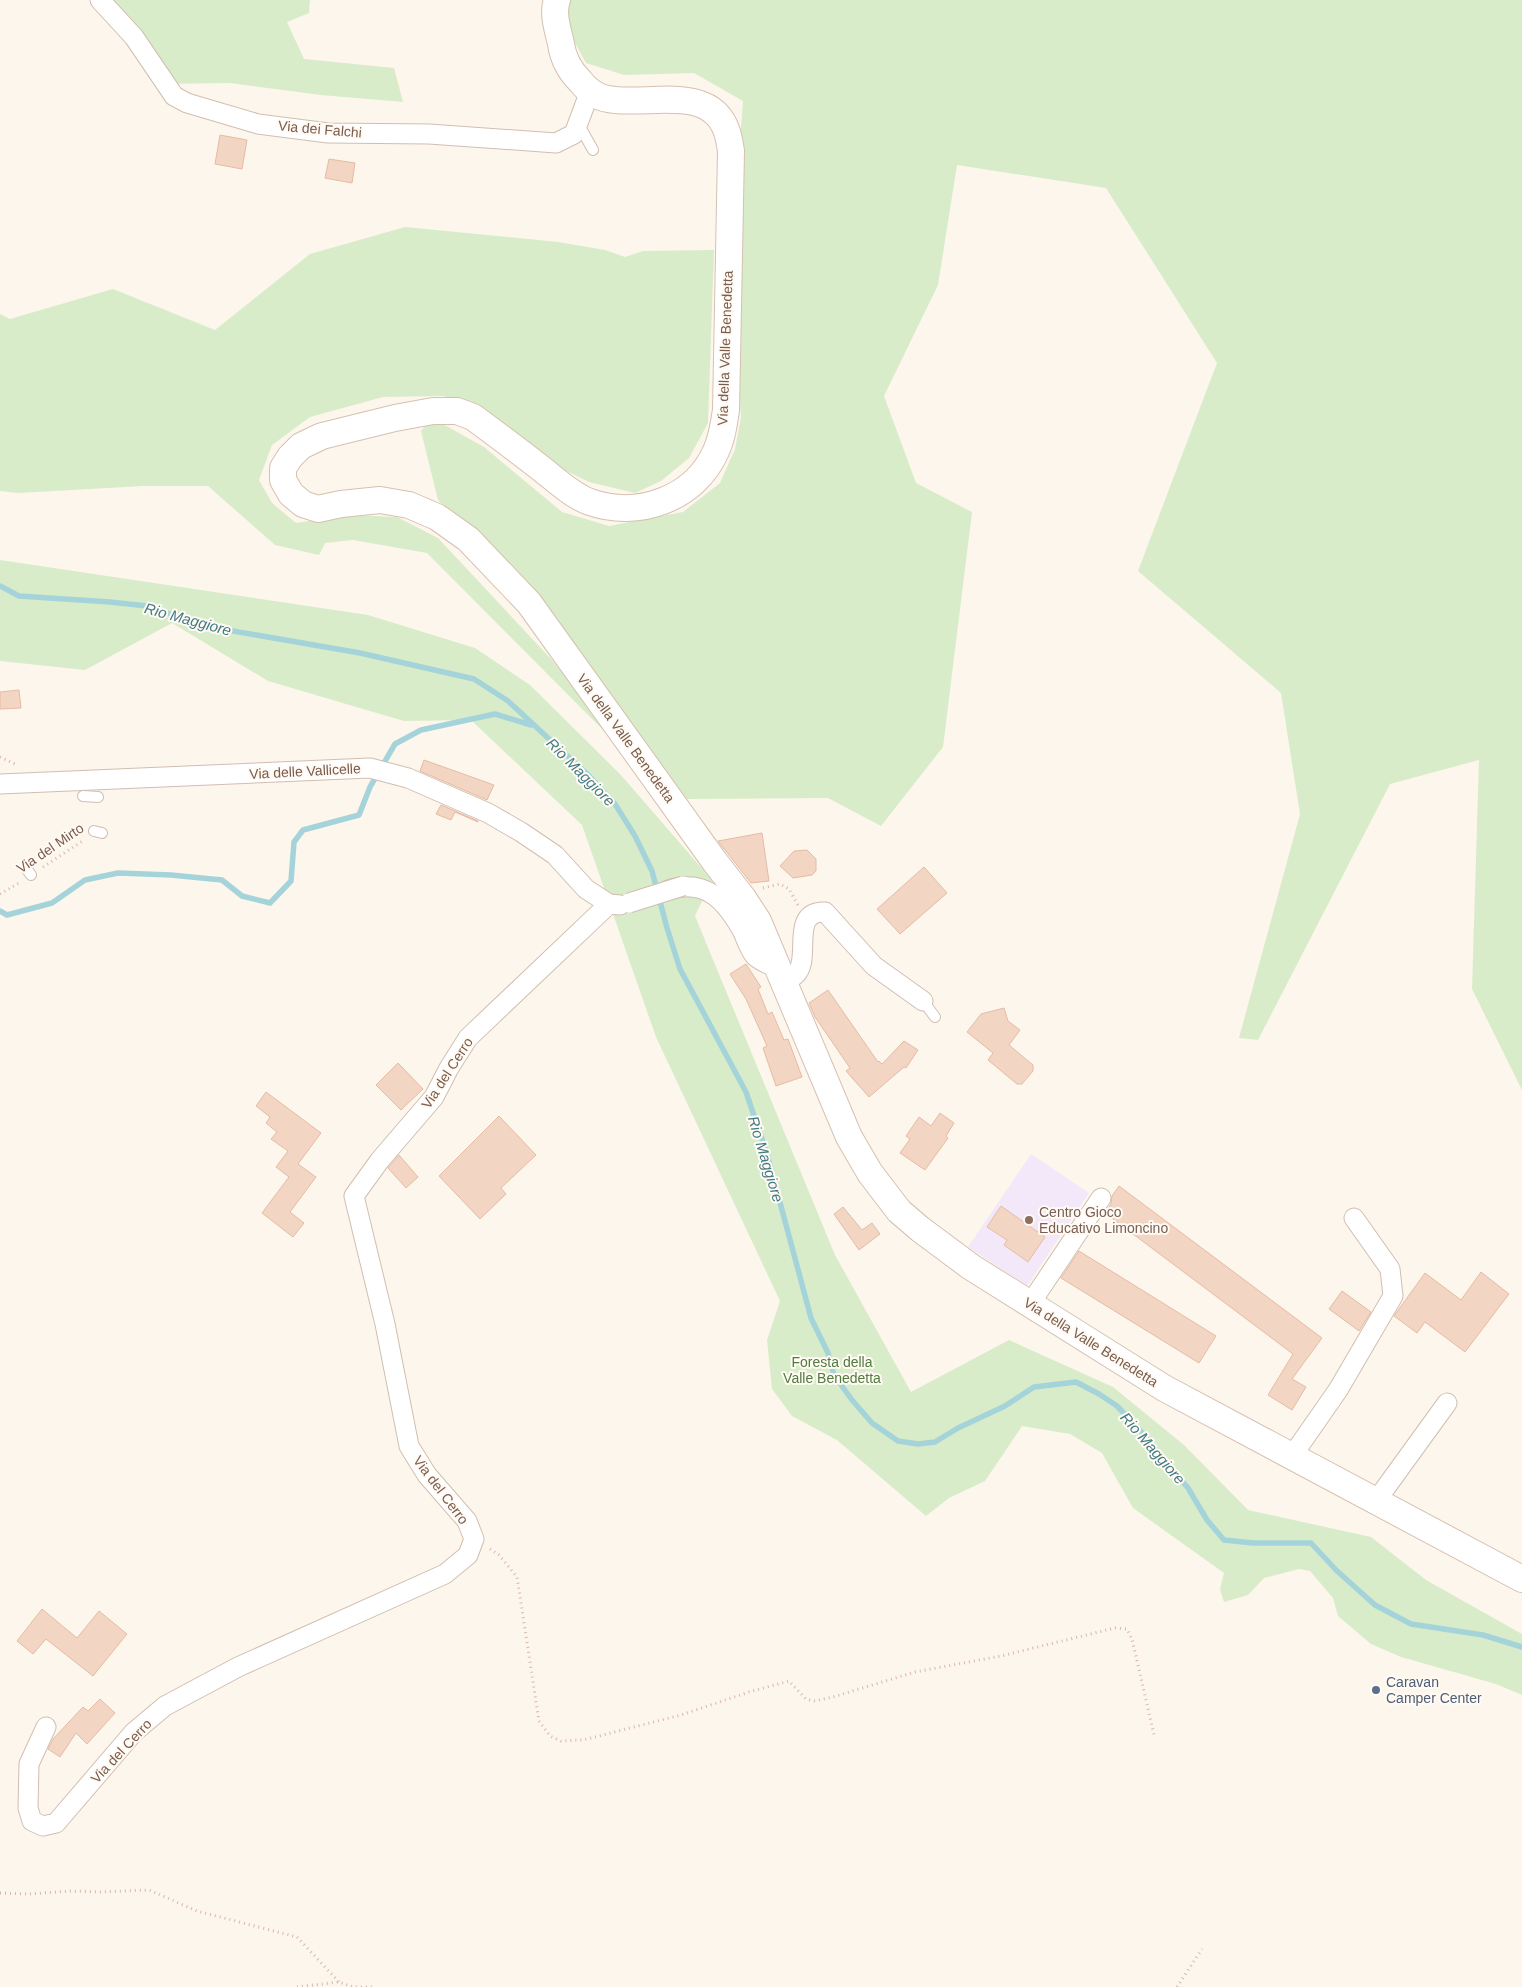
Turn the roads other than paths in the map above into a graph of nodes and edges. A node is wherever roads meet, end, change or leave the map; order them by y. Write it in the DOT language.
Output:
graph roads {
  1 [pos="100,0"];
  2 [pos="557,0"];
  3 [pos="590,91"];
  4 [pos="579,125"];
  5 [pos="594,150"];
  6 [pos="0,784"];
  7 [pos="83,796"];
  8 [pos="98,797"];
  9 [pos="609,904"];
  10 [pos="781,975"];
  11 [pos="923,1001"];
  12 [pos="935,1017"];
  13 [pos="1100,1198"];
  14 [pos="1354,1218"];
  15 [pos="1030,1304"];
  16 [pos="1447,1403"];
  17 [pos="1292,1456"];
  18 [pos="1376,1501"];
  19 [pos="1522,1579"];
  20 [pos="46,1727"];
  1 -- 4 [label="street, Via dei Falchi"];
  2 -- 3 [label="main road, Via della Valle Benedetta"];
  3 -- 4 [label="street"];
  3 -- 10 [label="main road, Via della Valle Benedetta"];
  4 -- 5 [label="lane"];
  6 -- 9 [label="street, Via delle Vallicelle"];
  7 -- 8 [label="lane"];
  9 -- 10 [label="street, bridge"];
  9 -- 20 [label="street, Via del Cerro"];
  10 -- 11 [label="street"];
  10 -- 15 [label="main road, Via della Valle Benedetta"];
  11 -- 12 [label="lane"];
  13 -- 15 [label="street"];
  14 -- 17 [label="street"];
  15 -- 17 [label="main road, Via della Valle Benedetta"];
  16 -- 18 [label="street"];
  17 -- 18 [label="main road, Via della Valle Benedetta"];
  18 -- 19 [label="main road, Via della Valle Benedetta"];
}
